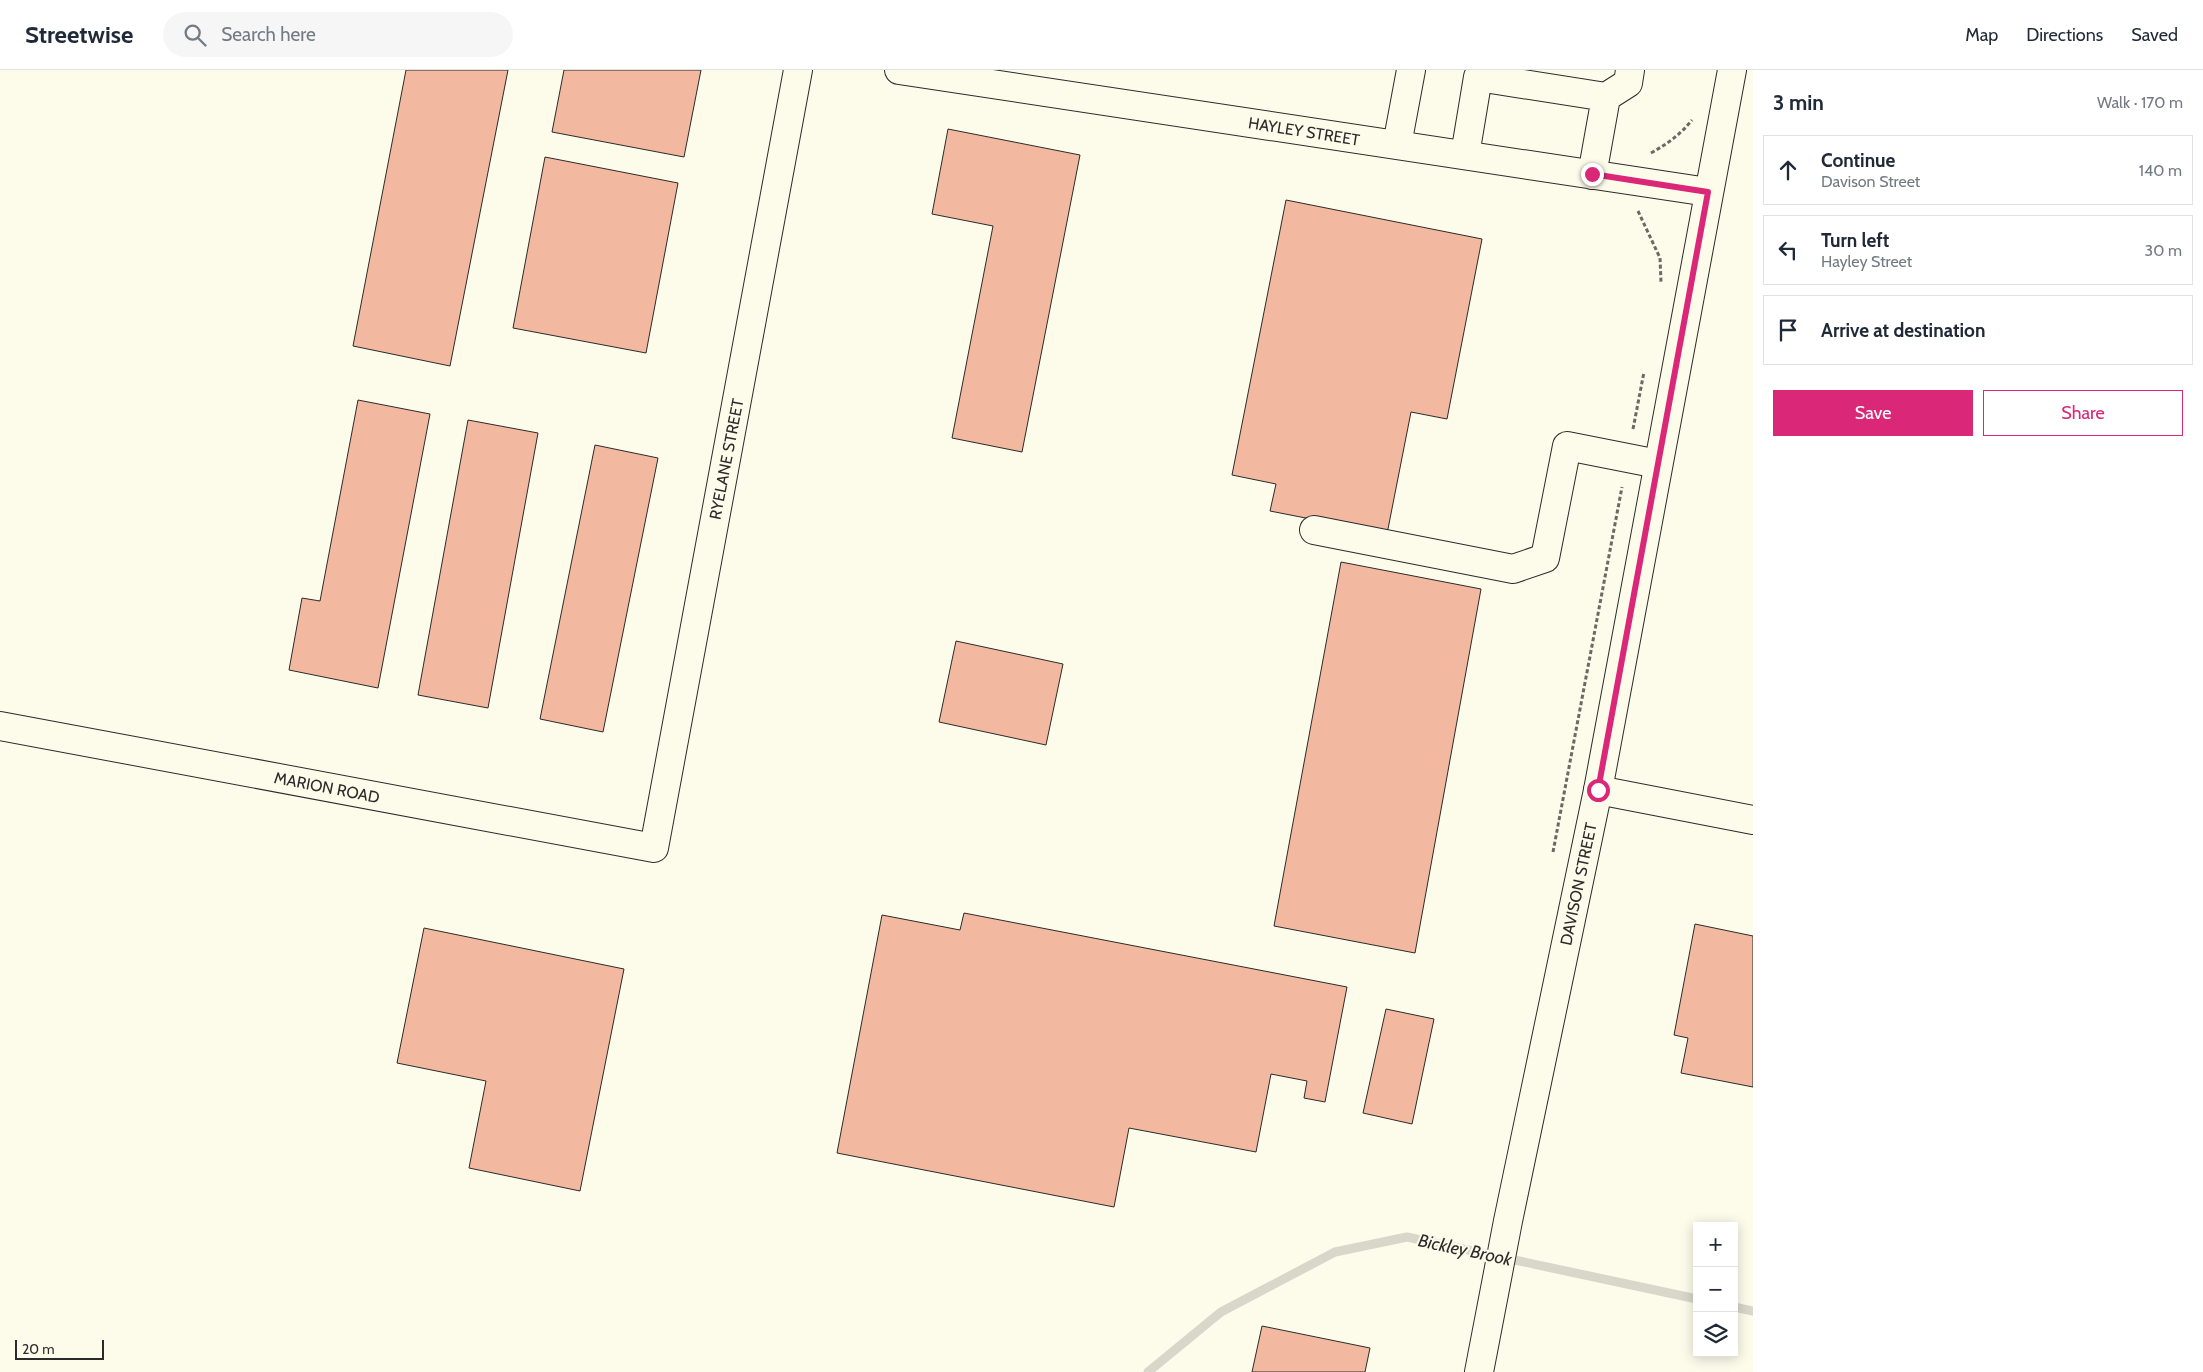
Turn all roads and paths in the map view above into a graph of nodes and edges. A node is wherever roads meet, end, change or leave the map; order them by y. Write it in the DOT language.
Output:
graph roads {
  1 [pos="798,70"];
  2 [pos="900,70"];
  3 [pos="1411,70"];
  4 [pos="1630,70"];
  5 [pos="1732,70"];
  6 [pos="1606,97"];
  7 [pos="1397,145"];
  8 [pos="1465,155"];
  9 [pos="1592,174"];
  10 [pos="1708,192"];
  11 [pos="1658,464"];
  12 [pos="1314,530"];
  13 [pos="0,726"];
  14 [pos="1598,790"];
  15 [pos="1753,820"];
  16 [pos="654,848"];
  17 [pos="1479,1372"];
  1 -- 16 [label="street, RYELANE STREET"];
  2 -- 7 [label="street, HAYLEY STREET"];
  3 -- 7 [label="street"];
  4 -- 6 [label="street"];
  5 -- 10 [label="street, DAVISON STREET"];
  6 -- 8 [label="street"];
  6 -- 9 [label="street"];
  7 -- 8 [label="street, HAYLEY STREET"];
  8 -- 9 [label="street, HAYLEY STREET"];
  9 -- 10 [label="street, HAYLEY STREET"];
  10 -- 11 [label="street, DAVISON STREET"];
  11 -- 12 [label="street"];
  11 -- 14 [label="street, DAVISON STREET"];
  13 -- 16 [label="street, MARION ROAD"];
  14 -- 15 [label="street"];
  14 -- 17 [label="street, DAVISON STREET"];
}
